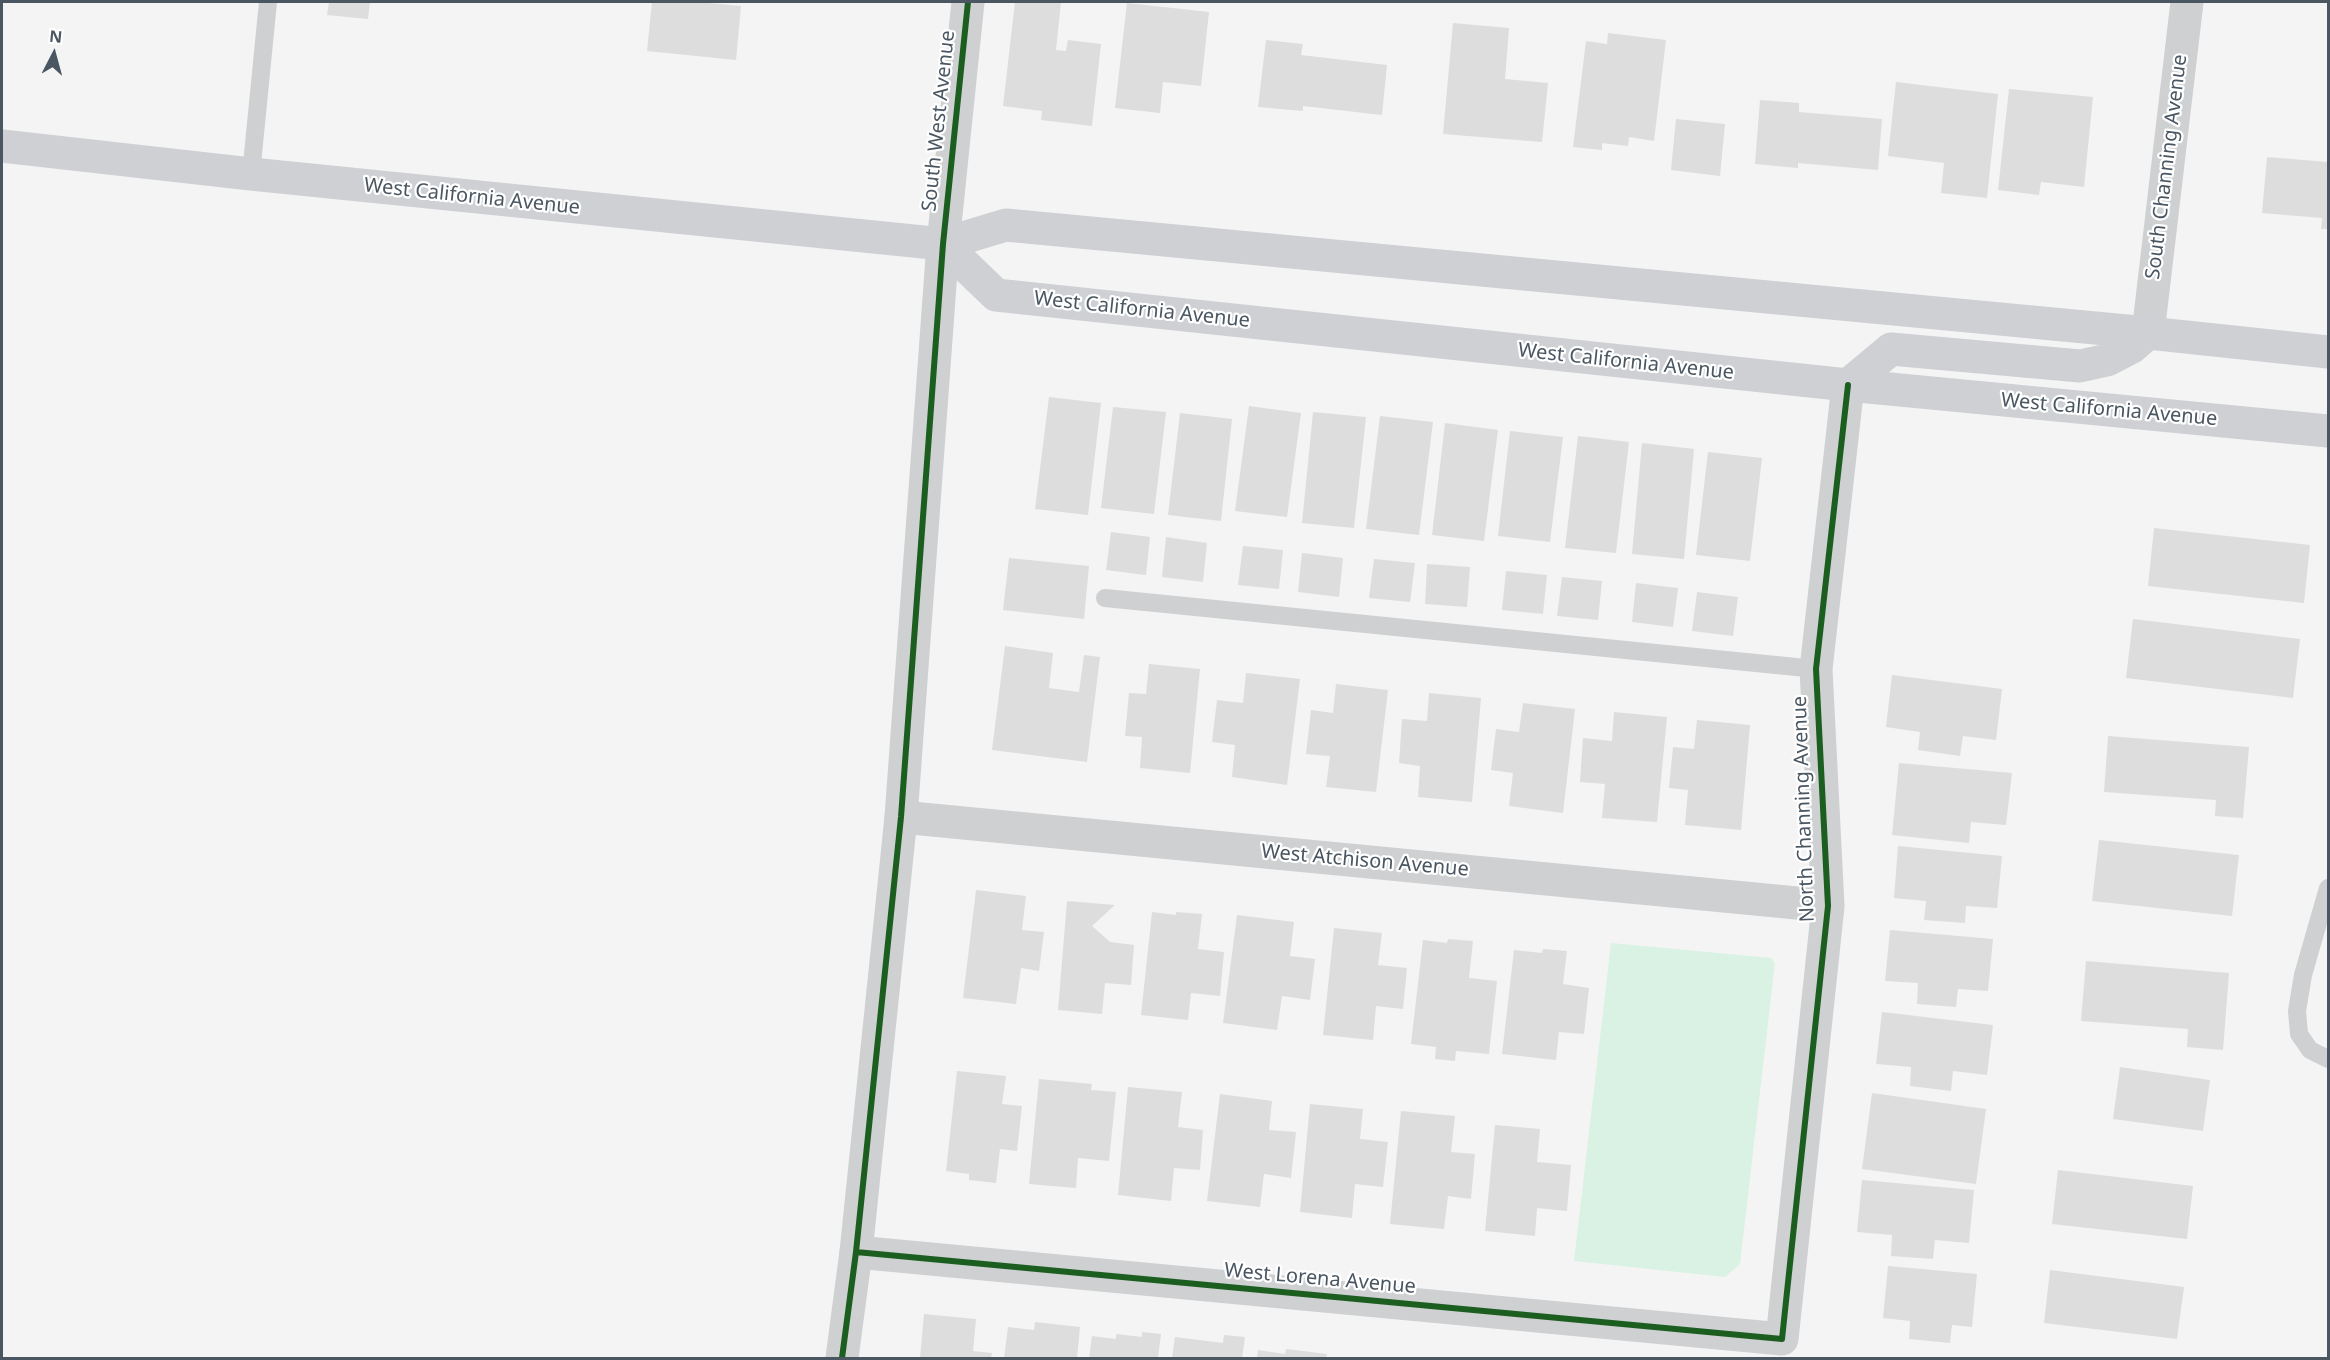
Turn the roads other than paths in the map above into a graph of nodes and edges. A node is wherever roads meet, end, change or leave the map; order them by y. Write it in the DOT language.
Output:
graph roads {
  1 [pos="268,2"];
  2 [pos="968,2"];
  3 [pos="2187,2"];
  4 [pos="2,146"];
  5 [pos="251,174"];
  6 [pos="943,244"];
  7 [pos="2148,333"];
  8 [pos="2328,352"];
  9 [pos="1848,385"];
  10 [pos="2328,431"];
  11 [pos="1105,598"];
  12 [pos="1816,669"];
  13 [pos="901,817"];
  14 [pos="2328,888"];
  15 [pos="1828,906"];
  16 [pos="2328,1059"];
  17 [pos="856,1252"];
  18 [pos="1782,1339"];
  19 [pos="842,1359"];
  1 -- 5 [label="lane"];
  2 -- 6 [label="street, South West Avenue"];
  3 -- 7 [label="street, South Channing Avenue"];
  4 -- 5 [label="main road, West California Avenue"];
  5 -- 6 [label="main road, West California Avenue"];
  6 -- 7 [label="main road, West California Avenue"];
  6 -- 9 [label="main road, West California Avenue"];
  6 -- 13 [label="street, South West Avenue"];
  7 -- 8 [label="main road, West California Avenue"];
  7 -- 9 [label="main road"];
  9 -- 10 [label="main road, West California Avenue"];
  9 -- 12 [label="street, North Channing Avenue"];
  11 -- 12 [label="lane"];
  12 -- 15 [label="street, North Channing Avenue"];
  13 -- 15 [label="street, West Atchison Avenue"];
  13 -- 17 [label="street, South West Avenue"];
  14 -- 16 [label="lane"];
  15 -- 18 [label="street, North Channing Avenue"];
  17 -- 18 [label="street, West Lorena Avenue"];
  17 -- 19 [label="street, South West Avenue"];
}
